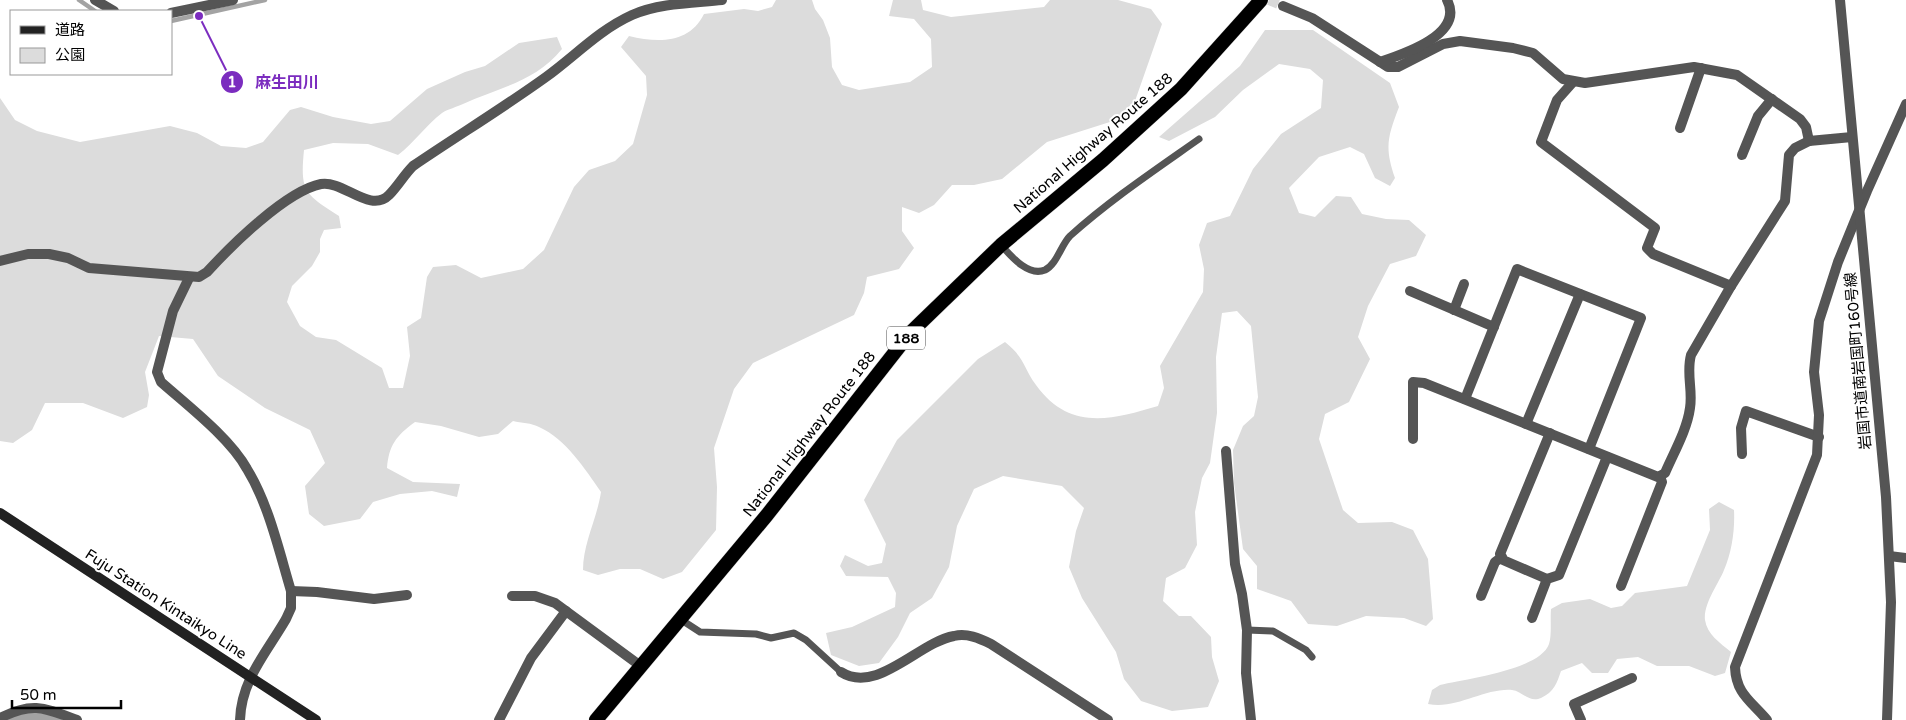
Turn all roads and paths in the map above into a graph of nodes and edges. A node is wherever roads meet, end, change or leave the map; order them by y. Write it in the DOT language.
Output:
graph roads {
  1 [pos="94,0"];
  2 [pos="233,0"];
  3 [pos="722,0"];
  4 [pos="1261,0"];
  5 [pos="1447,0"];
  6 [pos="1840,0"];
  7 [pos="1283,6"];
  8 [pos="112,10"];
  9 [pos="172,14"];
  10 [pos="1380,62"];
  11 [pos="1701,68"];
  12 [pos="1573,82"];
  13 [pos="1772,99"];
  14 [pos="1906,104"];
  15 [pos="1680,128"];
  16 [pos="1852,136"];
  17 [pos="1199,139"];
  18 [pos="1809,141"];
  19 [pos="1742,155"];
  20 [pos="1859,210"];
  21 [pos="1001,245"];
  22 [pos="0,261"];
  23 [pos="189,278"];
  24 [pos="1464,284"];
  25 [pos="1731,286"];
  26 [pos="1410,291"];
  27 [pos="1580,294"];
  28 [pos="1454,310"];
  29 [pos="1494,327"];
  30 [pos="1464,399"];
  31 [pos="1526,424"];
  32 [pos="1550,433"];
  33 [pos="1819,437"];
  34 [pos="1413,439"];
  35 [pos="1589,449"];
  36 [pos="1226,451"];
  37 [pos="1742,454"];
  38 [pos="1607,457"];
  39 [pos="1660,476"];
  40 [pos="0,513"];
  41 [pos="1889,556"];
  42 [pos="1502,557"];
  43 [pos="1906,558"];
  44 [pos="1547,579"];
  45 [pos="1621,586"];
  46 [pos="291,592"];
  47 [pos="407,596"];
  48 [pos="512,596"];
  49 [pos="1481,596"];
  50 [pos="566,611"];
  51 [pos="679,618"];
  52 [pos="1532,618"];
  53 [pos="1247,630"];
  54 [pos="1312,657"];
  55 [pos="642,667"];
  56 [pos="842,672"];
  57 [pos="250,677"];
  58 [pos="1632,678"];
  59 [pos="0,718"];
  60 [pos="78,720"];
  61 [pos="240,720"];
  62 [pos="316,720"];
  63 [pos="499,720"];
  64 [pos="596,720"];
  65 [pos="1108,720"];
  66 [pos="1252,720"];
  67 [pos="1581,720"];
  68 [pos="1767,720"];
  69 [pos="1887,720"];
  1 -- 8 [label="street"];
  2 -- 9 [label="street"];
  3 -- 23 [label="street"];
  4 -- 21 [label="highway, National Highway Route 188 / 188"];
  5 -- 10 [label="street"];
  6 -- 16 [label="street, 岩国市道南岩国町160号線"];
  7 -- 10 [label="street"];
  10 -- 12 [label="street"];
  11 -- 12 [label="street"];
  11 -- 13 [label="street"];
  11 -- 15 [label="street"];
  12 -- 25 [label="street"];
  13 -- 18 [label="street"];
  13 -- 19 [label="street"];
  14 -- 20 [label="street"];
  16 -- 18 [label="street"];
  16 -- 20 [label="street, 岩国市道南岩国町160号線"];
  17 -- 21 [label="lane"];
  18 -- 25 [label="street"];
  20 -- 33 [label="street"];
  20 -- 41 [label="street, 岩国市道南岩国町160号線"];
  21 -- 51 [label="highway, National Highway Route 188 / 188"];
  22 -- 23 [label="street"];
  23 -- 46 [label="street"];
  24 -- 28 [label="street"];
  25 -- 39 [label="street"];
  26 -- 28 [label="street"];
  27 -- 29 [label="street"];
  27 -- 31 [label="street"];
  27 -- 35 [label="street"];
  28 -- 29 [label="street"];
  29 -- 30 [label="street"];
  30 -- 31 [label="street"];
  30 -- 34 [label="street"];
  31 -- 32 [label="street"];
  32 -- 35 [label="street"];
  32 -- 42 [label="street"];
  33 -- 37 [label="street"];
  33 -- 68 [label="street"];
  35 -- 38 [label="street"];
  36 -- 53 [label="street"];
  38 -- 39 [label="street"];
  38 -- 44 [label="street"];
  39 -- 45 [label="street"];
  40 -- 57 [label="main road, Fuju Station Kintaikyo Line"];
  41 -- 43 [label="street"];
  41 -- 69 [label="street, 岩国市道南岩国町160号線"];
  42 -- 44 [label="street"];
  42 -- 49 [label="street"];
  44 -- 52 [label="street"];
  46 -- 47 [label="street"];
  46 -- 57 [label="street"];
  48 -- 50 [label="street"];
  50 -- 55 [label="street"];
  50 -- 63 [label="street"];
  51 -- 55 [label="highway, National Highway Route 188 / 188"];
  51 -- 56 [label="lane"];
  53 -- 54 [label="lane"];
  53 -- 66 [label="street"];
  55 -- 64 [label="highway, National Highway Route 188 / 188"];
  56 -- 65 [label="street"];
  57 -- 61 [label="street"];
  57 -- 62 [label="main road, Fuju Station Kintaikyo Line"];
  58 -- 67 [label="street"];
  59 -- 60 [label="street"];
}
